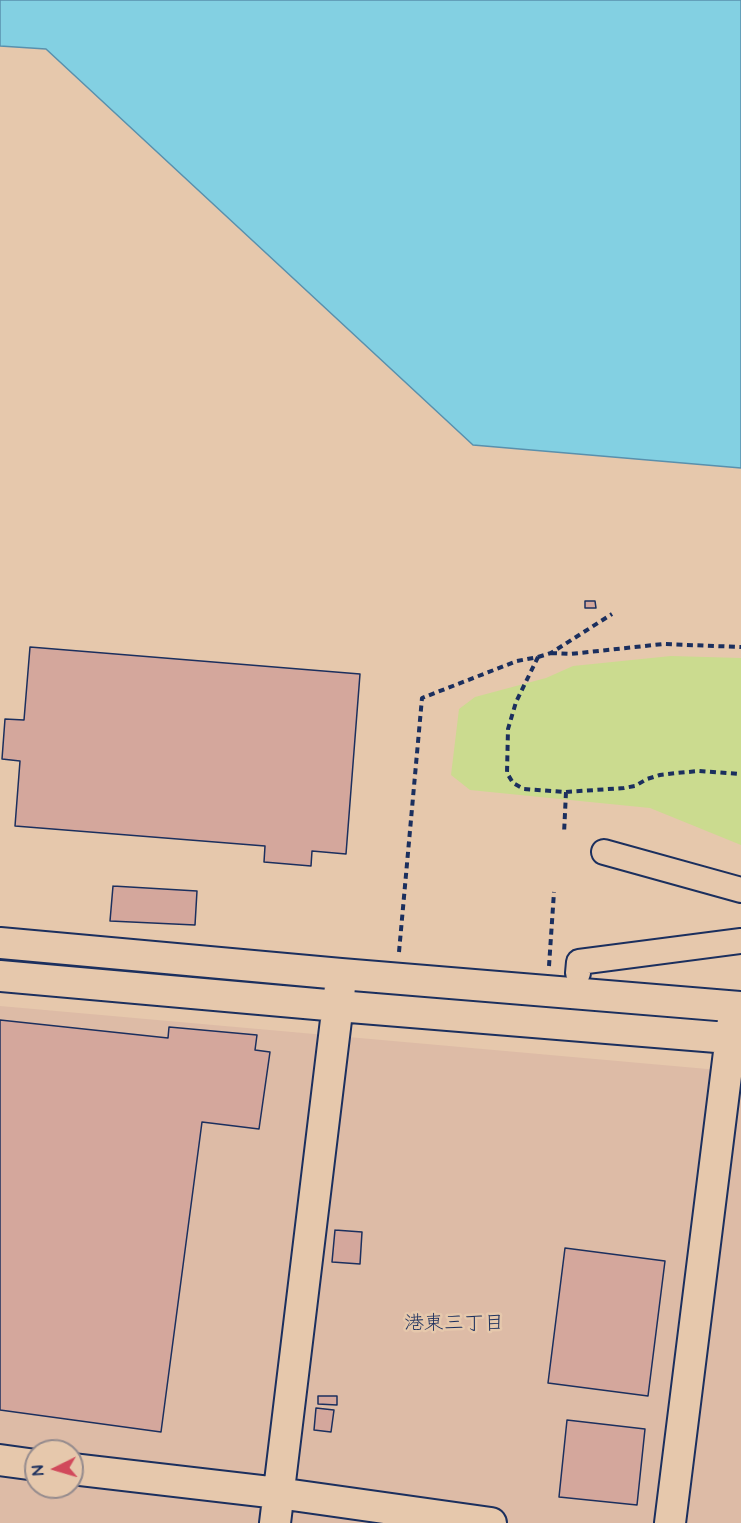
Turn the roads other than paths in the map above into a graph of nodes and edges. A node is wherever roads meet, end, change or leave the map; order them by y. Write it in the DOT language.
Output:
graph roads {
  1 [pos="604,852"];
  2 [pos="741,890"];
  3 [pos="741,941"];
  4 [pos="0,943"];
  5 [pos="578,973"];
  6 [pos="341,974"];
  7 [pos="0,976"];
  8 [pos="338,1006"];
  9 [pos="738,1006"];
  10 [pos="736,1039"];
  11 [pos="0,1460"];
  12 [pos="24,1463"];
  13 [pos="84,1470"];
  14 [pos="278,1493"];
  15 [pos="274,1523"];
  16 [pos="491,1523"];
  17 [pos="670,1523"];
  1 -- 2 [label="street"];
  3 -- 5 [label="street"];
  4 -- 6 [label="street"];
  6 -- 8 [label="street"];
  6 -- 9 [label="street"];
  7 -- 8 [label="street"];
  8 -- 10 [label="street"];
  8 -- 14 [label="street"];
  9 -- 10 [label="street"];
  10 -- 17 [label="street"];
  11 -- 12 [label="street"];
  13 -- 14 [label="street"];
  14 -- 15 [label="street"];
  14 -- 16 [label="street"];
}
